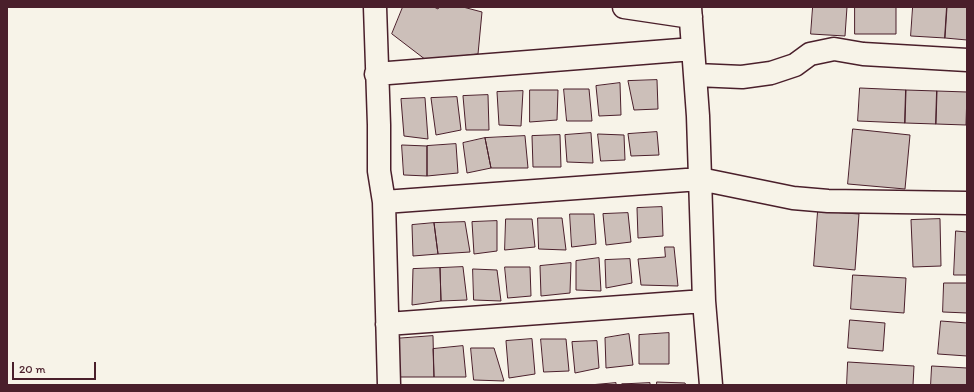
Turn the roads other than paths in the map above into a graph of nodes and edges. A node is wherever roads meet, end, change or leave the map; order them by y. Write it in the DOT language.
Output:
graph roads {
  1 [pos="375,7"];
  2 [pos="624,7"];
  3 [pos="691,12"];
  4 [pos="693,49"];
  5 [pos="967,60"];
  6 [pos="376,74"];
  7 [pos="696,75"];
  8 [pos="700,179"];
  9 [pos="384,202"];
  10 [pos="967,203"];
  11 [pos="704,301"];
  12 [pos="387,324"];
  13 [pos="389,385"];
  14 [pos="711,385"];
  1 -- 6 [label="street"];
  2 -- 3 [label="street"];
  3 -- 4 [label="street"];
  4 -- 6 [label="street"];
  4 -- 7 [label="street"];
  5 -- 7 [label="street"];
  6 -- 9 [label="street"];
  7 -- 8 [label="street"];
  8 -- 9 [label="street"];
  8 -- 10 [label="street"];
  8 -- 11 [label="street"];
  9 -- 12 [label="street"];
  11 -- 12 [label="street"];
  11 -- 14 [label="street"];
  12 -- 13 [label="street"];
}
